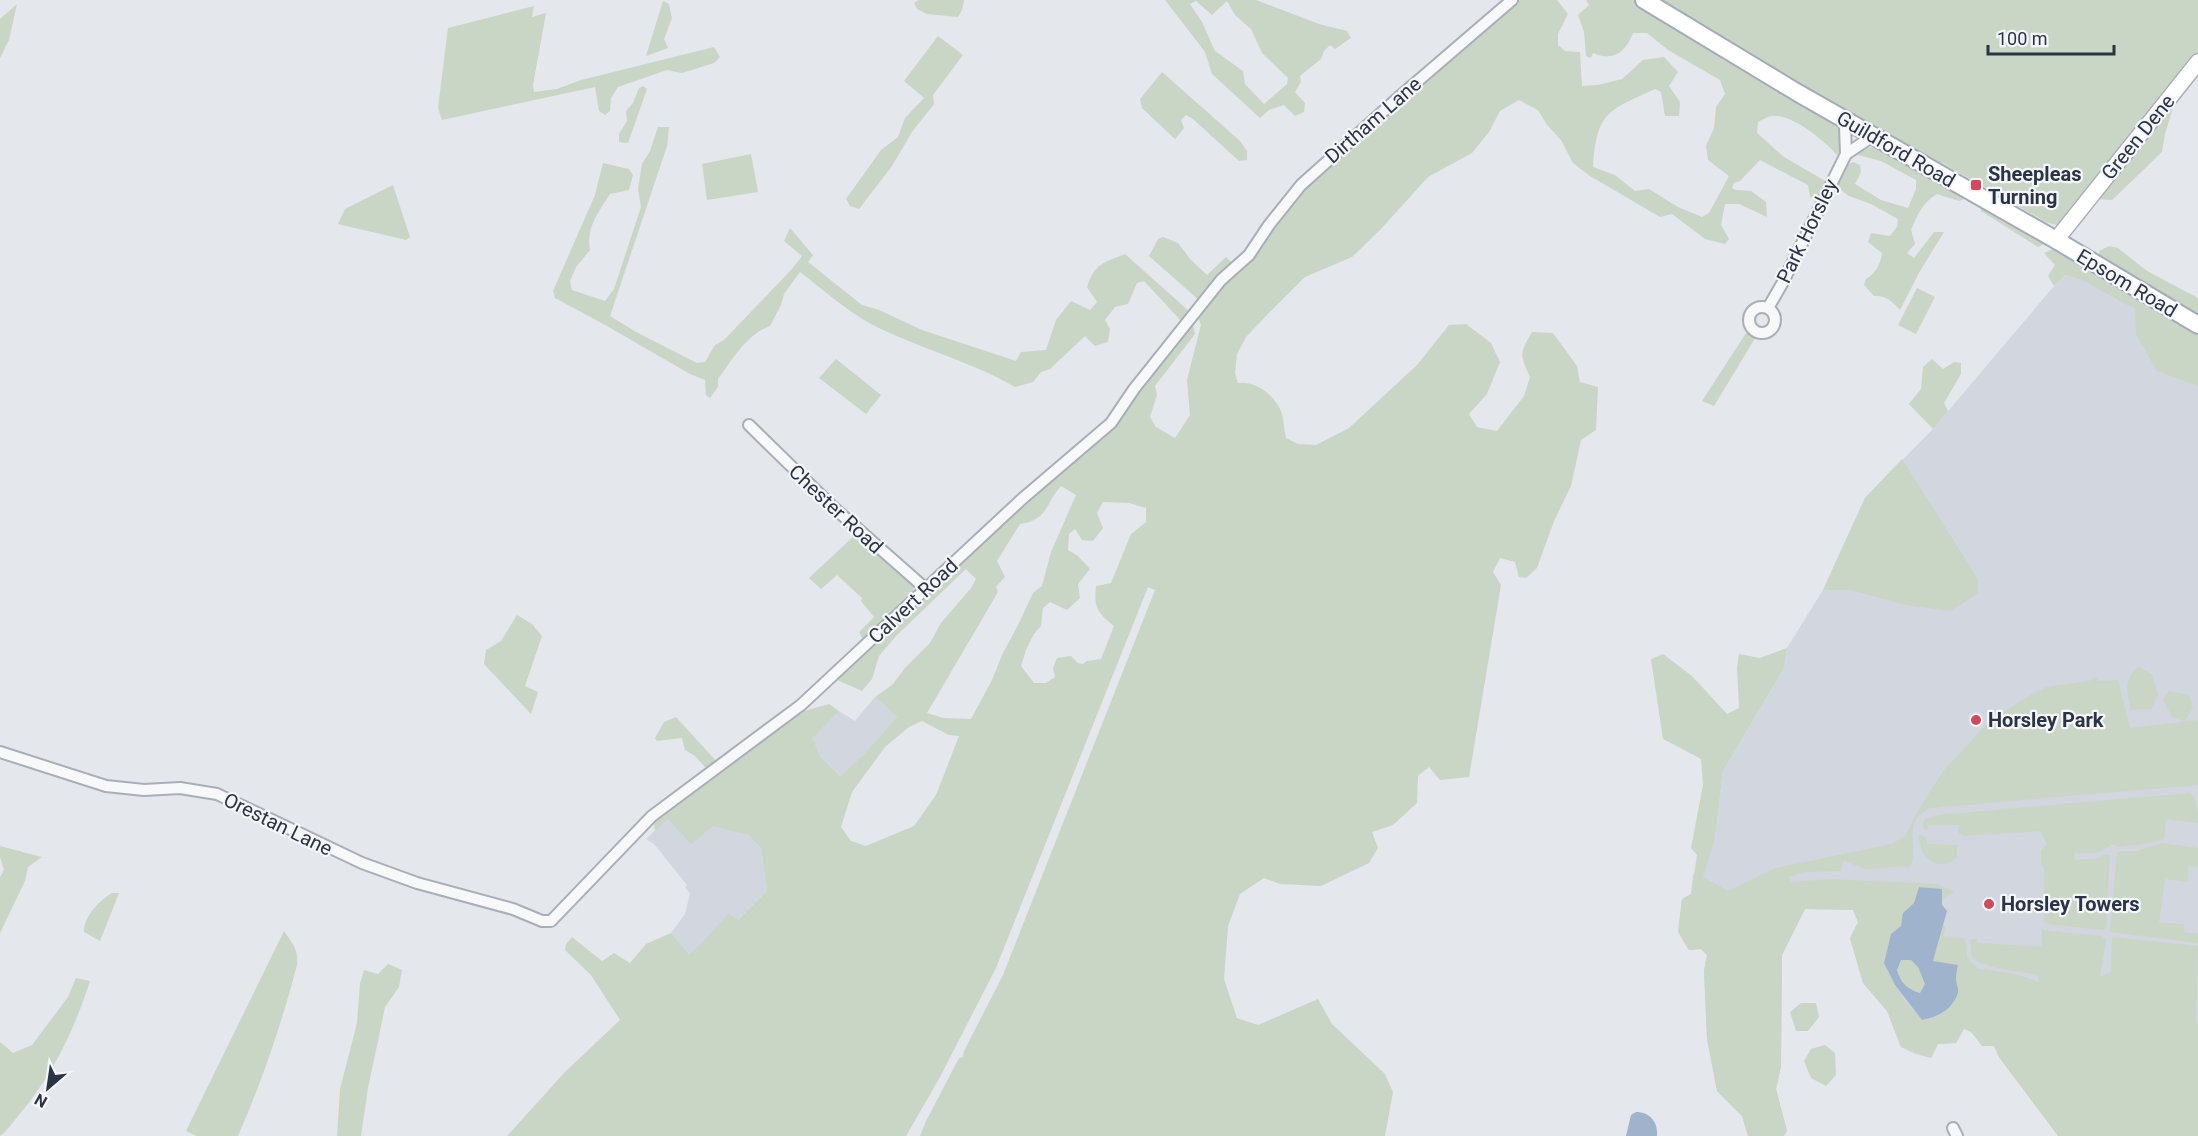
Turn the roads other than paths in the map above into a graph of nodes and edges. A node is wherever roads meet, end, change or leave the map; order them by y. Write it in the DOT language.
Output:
graph roads {
  1 [pos="1512,0"];
  2 [pos="1644,0"];
  3 [pos="2198,62"];
  4 [pos="1846,121"];
  5 [pos="1873,136"];
  6 [pos="1846,154"];
  7 [pos="2056,240"];
  8 [pos="1249,255"];
  9 [pos="1768,308"];
  10 [pos="2198,325"];
  11 [pos="749,425"];
  12 [pos="926,589"];
  13 [pos="0,752"];
  14 [pos="551,921"];
  1 -- 8 [label="street, Dirtham Lane"];
  2 -- 4 [label="main road, Guildford Road"];
  3 -- 7 [label="street, Green Dene"];
  4 -- 5 [label="main road, Guildford Road"];
  4 -- 6 [label="street, Park Horsley"];
  5 -- 6 [label="street"];
  5 -- 7 [label="main road, Guildford Road"];
  6 -- 9 [label="street, Park Horsley"];
  7 -- 10 [label="main road, Epsom Road"];
  8 -- 12 [label="street, Calvert Road"];
  11 -- 12 [label="street, Chester Road"];
  12 -- 14 [label="street, Calvert Road"];
  13 -- 14 [label="street, Orestan Lane"];
}
